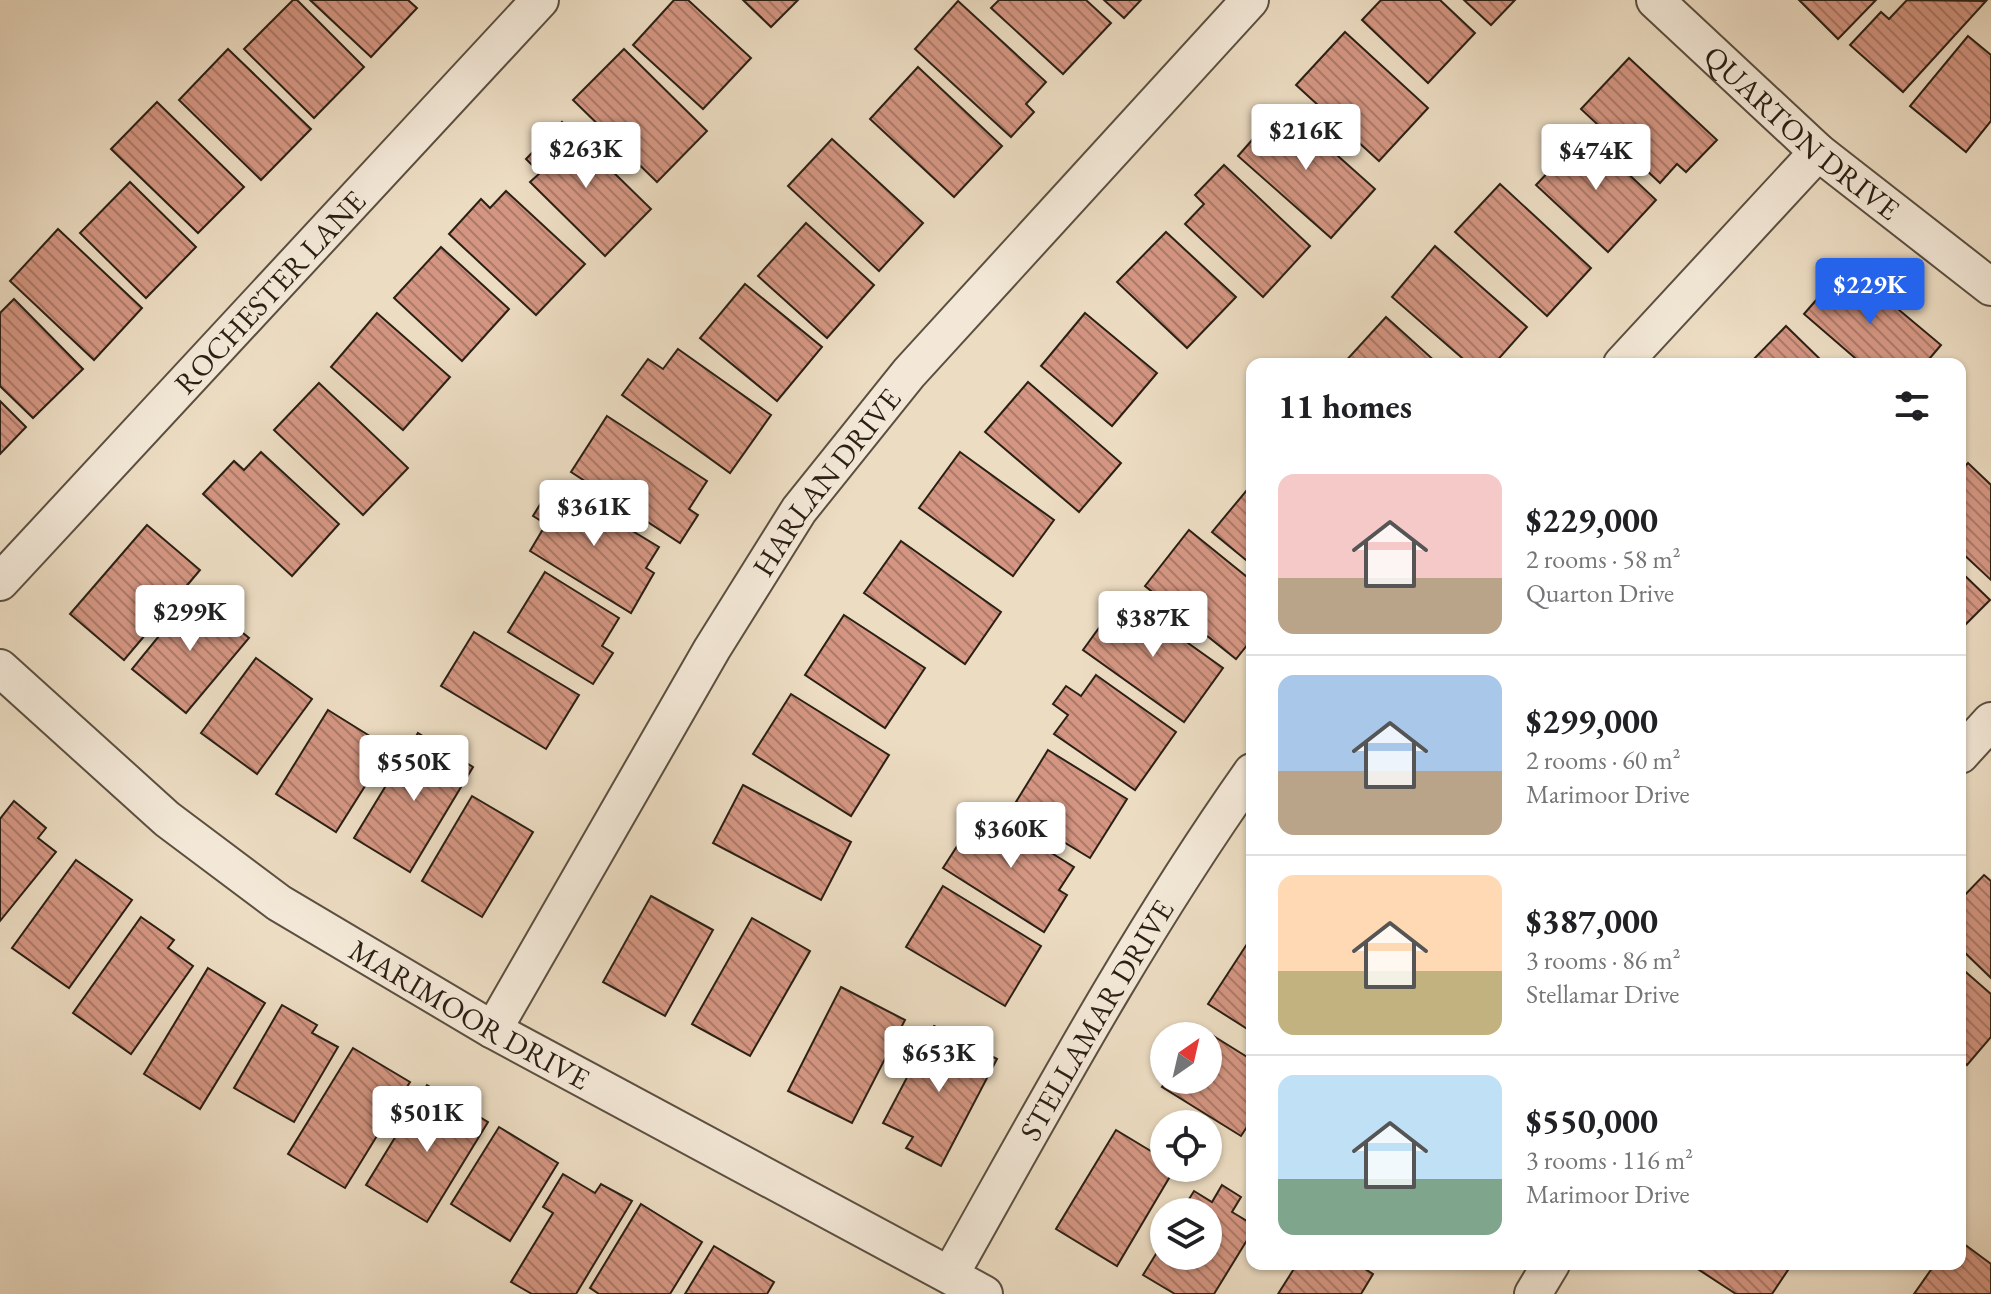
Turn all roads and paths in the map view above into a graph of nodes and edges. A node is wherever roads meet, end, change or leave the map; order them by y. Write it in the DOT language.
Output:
graph roads {
  1 [pos="540,0"];
  2 [pos="1250,0"];
  3 [pos="1655,0"];
  4 [pos="1818,152"];
  5 [pos="1991,287"];
  6 [pos="1628,358"];
  7 [pos="0,582"];
  8 [pos="0,668"];
  9 [pos="1991,721"];
  10 [pos="1966,748"];
  11 [pos="1246,780"];
  12 [pos="493,1030"];
  13 [pos="1547,1270"];
  14 [pos="950,1275"];
  15 [pos="984,1294"];
  16 [pos="1533,1294"];
  1 -- 7 [label="street, ROCHESTER LANE"];
  2 -- 12 [label="street, HARLAN DRIVE"];
  3 -- 4 [label="street, QUARTON DRIVE"];
  4 -- 5 [label="street, QUARTON DRIVE"];
  4 -- 6 [label="street"];
  8 -- 12 [label="street, MARIMOOR DRIVE"];
  9 -- 10 [label="street"];
  11 -- 14 [label="street, STELLAMAR DRIVE"];
  12 -- 14 [label="street, MARIMOOR DRIVE"];
  13 -- 16 [label="street"];
  14 -- 15 [label="street, MARIMOOR DRIVE"];
}
